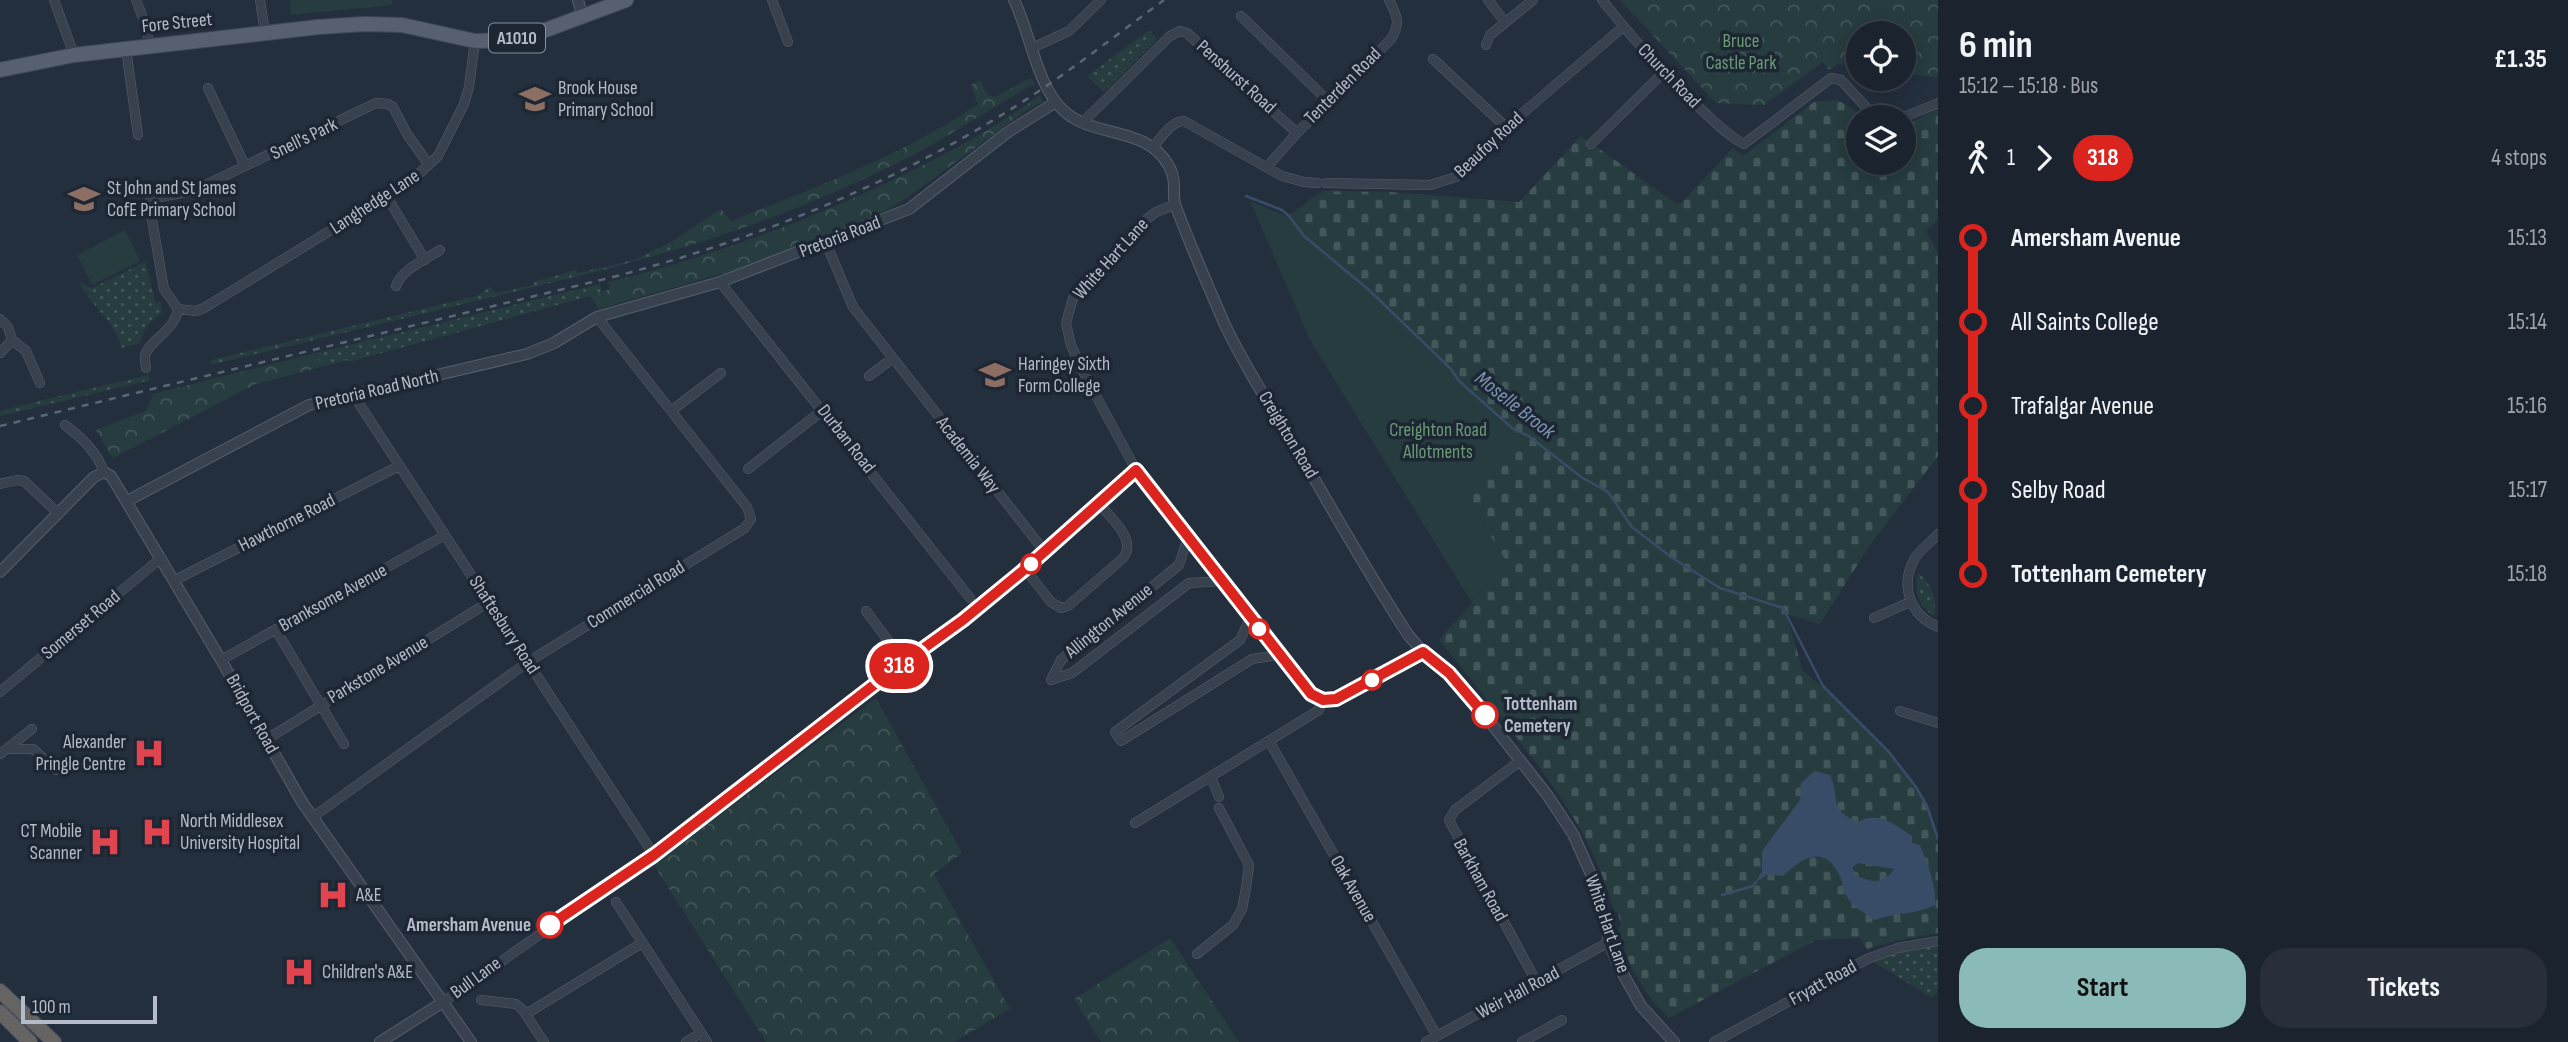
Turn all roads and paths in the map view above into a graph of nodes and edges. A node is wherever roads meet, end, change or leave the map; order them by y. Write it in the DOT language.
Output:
graph roads {
  1 [pos="54,0"];
  2 [pos="136,0"];
  3 [pos="260,0"];
  4 [pos="578,0"];
  5 [pos="626,0"];
  6 [pos="772,0"];
  7 [pos="1014,0"];
  8 [pos="1101,0"];
  9 [pos="1389,0"];
  10 [pos="1488,0"];
  11 [pos="1533,0"];
  12 [pos="1602,0"];
  13 [pos="1241,16"];
  14 [pos="583,18"];
  15 [pos="1505,22"];
  16 [pos="1623,27"];
  17 [pos="265,33"];
  18 [pos="475,41"];
  19 [pos="788,42"];
  20 [pos="1486,45"];
  21 [pos="150,46"];
  22 [pos="1032,48"];
  23 [pos="126,49"];
  24 [pos="74,55"];
  25 [pos="1433,59"];
  26 [pos="0,71"];
  27 [pos="1664,72"];
  28 [pos="208,88"];
  29 [pos="1056,102"];
  30 [pos="1329,102"];
  31 [pos="1938,103"];
  32 [pos="1864,105"];
  33 [pos="1916,112"];
  34 [pos="1082,123"];
  35 [pos="1507,128"];
  36 [pos="1297,133"];
  37 [pos="138,135"];
  38 [pos="1591,144"];
  39 [pos="1153,147"];
  40 [pos="429,165"];
  41 [pos="245,166"];
  42 [pos="1267,167"];
  43 [pos="387,197"];
  44 [pos="1174,205"];
  45 [pos="826,243"];
  46 [pos="440,250"];
  47 [pos="425,260"];
  48 [pos="720,282"];
  49 [pos="396,286"];
  50 [pos="178,309"];
  51 [pos="597,317"];
  52 [pos="0,319"];
  53 [pos="12,340"];
  54 [pos="0,353"];
  55 [pos="893,358"];
  56 [pos="146,368"];
  57 [pos="721,373"];
  58 [pos="869,376"];
  59 [pos="40,383"];
  60 [pos="354,396"];
  61 [pos="823,410"];
  62 [pos="671,411"];
  63 [pos="65,425"];
  64 [pos="399,466"];
  65 [pos="748,469"];
  66 [pos="1136,470"];
  67 [pos="104,472"];
  68 [pos="0,484"];
  69 [pos="127,501"];
  70 [pos="1098,503"];
  71 [pos="59,514"];
  72 [pos="1938,534"];
  73 [pos="444,535"];
  74 [pos="1188,537"];
  75 [pos="1045,552"];
  76 [pos="161,558"];
  77 [pos="1025,569"];
  78 [pos="0,572"];
  79 [pos="174,580"];
  80 [pos="1222,581"];
  81 [pos="970,598"];
  82 [pos="489,602"];
  83 [pos="1910,602"];
  84 [pos="866,611"];
  85 [pos="1874,618"];
  86 [pos="1251,619"];
  87 [pos="1103,626"];
  88 [pos="1938,627"];
  89 [pos="276,630"];
  90 [pos="1116,640"];
  91 [pos="1423,652"];
  92 [pos="1279,655"];
  93 [pos="221,660"];
  94 [pos="528,662"];
  95 [pos="904,662"];
  96 [pos="0,692"];
  97 [pos="1323,700"];
  98 [pos="1156,702"];
  99 [pos="321,705"];
  100 [pos="1900,711"];
  101 [pos="1164,714"];
  102 [pos="1938,723"];
  103 [pos="32,729"];
  104 [pos="267,739"];
  105 [pos="1269,741"];
  106 [pos="344,744"];
  107 [pos="9,748"];
  108 [pos="0,754"];
  109 [pos="1520,761"];
  110 [pos="56,770"];
  111 [pos="1211,777"];
  112 [pos="1219,797"];
  113 [pos="1219,808"];
  114 [pos="313,817"];
  115 [pos="1135,823"];
  116 [pos="654,855"];
  117 [pos="615,902"];
  118 [pos="1938,941"];
  119 [pos="642,943"];
  120 [pos="1609,943"];
  121 [pos="1197,954"];
  122 [pos="1537,983"];
  123 [pos="0,991"];
  124 [pos="481,1000"];
  125 [pos="443,1002"];
  126 [pos="516,1004"];
  127 [pos="543,1004"];
  128 [pos="0,1012"];
  129 [pos="526,1014"];
  130 [pos="1562,1020"];
  131 [pos="0,1025"];
  132 [pos="701,1033"];
  133 [pos="1437,1036"];
  134 [pos="21,1042"];
  135 [pos="30,1042"];
  136 [pos="54,1042"];
  137 [pos="380,1042"];
  138 [pos="471,1042"];
  139 [pos="544,1042"];
  140 [pos="686,1042"];
  141 [pos="707,1042"];
  142 [pos="1426,1042"];
  143 [pos="1522,1042"];
  144 [pos="1674,1042"];
  145 [pos="1714,1042"];
  1 -- 24 [label="street"];
  2 -- 21 [label="street"];
  3 -- 17 [label="street"];
  4 -- 14 [label="street"];
  5 -- 14 [label="main road, A1010"];
  6 -- 19 [label="street"];
  7 -- 22 [label="street"];
  8 -- 22 [label="street"];
  9 -- 30 [label="street, Tenterden Road"];
  10 -- 15 [label="street"];
  11 -- 15 [label="street"];
  12 -- 16 [label="street, Church Road"];
  13 -- 30 [label="street"];
  14 -- 18 [label="main road, A1010"];
  15 -- 20 [label="street"];
  16 -- 27 [label="street, Church Road"];
  16 -- 35 [label="street, Beaufoy Road"];
  17 -- 18 [label="main road, Fore Street / A1010"];
  17 -- 21 [label="main road, Fore Street / A1010"];
  18 -- 40 [label="street, Langhedge Lane"];
  21 -- 23 [label="main road, Fore Street / A1010"];
  22 -- 29 [label="street"];
  23 -- 24 [label="main road, Fore Street / A1010"];
  23 -- 37 [label="street"];
  24 -- 26 [label="main road, Fore Street / A1010"];
  25 -- 35 [label="street"];
  27 -- 32 [label="street, Church Road"];
  27 -- 38 [label="street"];
  28 -- 41 [label="street"];
  29 -- 34 [label="street"];
  29 -- 45 [label="street, Pretoria Road"];
  30 -- 36 [label="street, Tenterden Road"];
  31 -- 33 [label="street"];
  34 -- 36 [label="street, Penshurst Road"];
  34 -- 39 [label="street"];
  35 -- 42 [label="street, Beaufoy Road"];
  36 -- 42 [label="street, Tenterden Road"];
  39 -- 42 [label="street, Beaufoy Road"];
  39 -- 44 [label="street"];
  40 -- 41 [label="street, Snell's Park"];
  40 -- 43 [label="street, Langhedge Lane"];
  41 -- 50 [label="street, Snell's Park"];
  43 -- 47 [label="street"];
  43 -- 50 [label="street, Langhedge Lane"];
  44 -- 66 [label="street, White Hart Lane"];
  44 -- 91 [label="street, Creighton Road"];
  45 -- 48 [label="street, Pretoria Road"];
  45 -- 55 [label="street, Academia Way"];
  46 -- 47 [label="street"];
  47 -- 49 [label="street"];
  48 -- 51 [label="street, Pretoria Road"];
  48 -- 61 [label="street, Durban Road"];
  50 -- 56 [label="street"];
  51 -- 60 [label="street, Pretoria Road North"];
  51 -- 62 [label="street, Commercial Road"];
  52 -- 53 [label="street"];
  53 -- 54 [label="street"];
  53 -- 59 [label="street"];
  55 -- 58 [label="street"];
  55 -- 75 [label="street, Academia Way"];
  57 -- 62 [label="street"];
  60 -- 64 [label="street, Shaftesbury Road"];
  60 -- 69 [label="street, Pretoria Road North"];
  61 -- 65 [label="street"];
  61 -- 81 [label="street, Durban Road"];
  62 -- 94 [label="street, Commercial Road"];
  63 -- 67 [label="street, Bridport Road"];
  64 -- 73 [label="street, Shaftesbury Road"];
  64 -- 79 [label="street, Hawthorne Road"];
  66 -- 70 [label="street, Bull Lane"];
  66 -- 74 [label="street, White Hart Lane"];
  67 -- 69 [label="street, Bridport Road"];
  67 -- 71 [label="street"];
  68 -- 71 [label="street"];
  69 -- 76 [label="street, Bridport Road"];
  70 -- 75 [label="street, Bull Lane"];
  70 -- 77 [label="street"];
  71 -- 78 [label="street"];
  72 -- 83 [label="street"];
  73 -- 82 [label="street, Shaftesbury Road"];
  73 -- 89 [label="street, Branksome Avenue"];
  74 -- 80 [label="street, White Hart Lane"];
  74 -- 87 [label="street, Allington Avenue"];
  75 -- 77 [label="street, Bull Lane"];
  76 -- 79 [label="street, Bridport Road"];
  76 -- 96 [label="street, Somerset Road"];
  77 -- 95 [label="street, Bull Lane"];
  79 -- 93 [label="street, Bridport Road"];
  80 -- 86 [label="street, White Hart Lane"];
  80 -- 90 [label="street, Allington Avenue"];
  82 -- 94 [label="street, Shaftesbury Road"];
  82 -- 99 [label="street, Parkstone Avenue"];
  83 -- 85 [label="street"];
  83 -- 88 [label="street"];
  84 -- 95 [label="street"];
  86 -- 92 [label="street, White Hart Lane"];
  86 -- 98 [label="street"];
  87 -- 90 [label="street"];
  87 -- 90 [label="street, Allington Avenue"];
  89 -- 93 [label="street, Branksome Avenue"];
  89 -- 99 [label="street"];
  91 -- 97 [label="street"];
  91 -- 109 [label="street, White Hart Lane"];
  92 -- 97 [label="street, White Hart Lane"];
  92 -- 101 [label="street"];
  93 -- 104 [label="street, Bridport Road"];
  94 -- 114 [label="street, Commercial Road"];
  94 -- 116 [label="street, Shaftesbury Road"];
  95 -- 116 [label="street, Bull Lane"];
  97 -- 105 [label="street"];
  98 -- 101 [label="street"];
  98 -- 101 [label="street"];
  99 -- 104 [label="street, Parkstone Avenue"];
  99 -- 106 [label="street"];
  100 -- 102 [label="street"];
  103 -- 107 [label="street"];
  104 -- 114 [label="street, Bridport Road"];
  105 -- 111 [label="street"];
  105 -- 133 [label="street, Oak Avenue"];
  107 -- 108 [label="street"];
  107 -- 110 [label="street"];
  109 -- 120 [label="street, White Hart Lane"];
  109 -- 122 [label="street, Barkham Road"];
  111 -- 112 [label="street"];
  111 -- 115 [label="street"];
  113 -- 121 [label="street"];
  114 -- 125 [label="street, Bridport Road"];
  116 -- 125 [label="street, Bull Lane"];
  117 -- 119 [label="street"];
  118 -- 145 [label="street, Fryatt Road"];
  119 -- 127 [label="street"];
  119 -- 132 [label="street"];
  120 -- 122 [label="street, Weir Hall Road"];
  120 -- 144 [label="street, White Hart Lane"];
  122 -- 133 [label="street, Weir Hall Road"];
  123 -- 136 [label="highway"];
  124 -- 126 [label="street"];
  125 -- 137 [label="street, Bull Lane"];
  125 -- 138 [label="street, Bridport Road"];
  126 -- 127 [label="street"];
  126 -- 129 [label="street"];
  127 -- 129 [label="street"];
  128 -- 135 [label="highway"];
  129 -- 139 [label="street"];
  130 -- 143 [label="street"];
  131 -- 134 [label="highway"];
  132 -- 140 [label="street"];
  132 -- 141 [label="street"];
  133 -- 142 [label="street, Weir Hall Road"];
}
